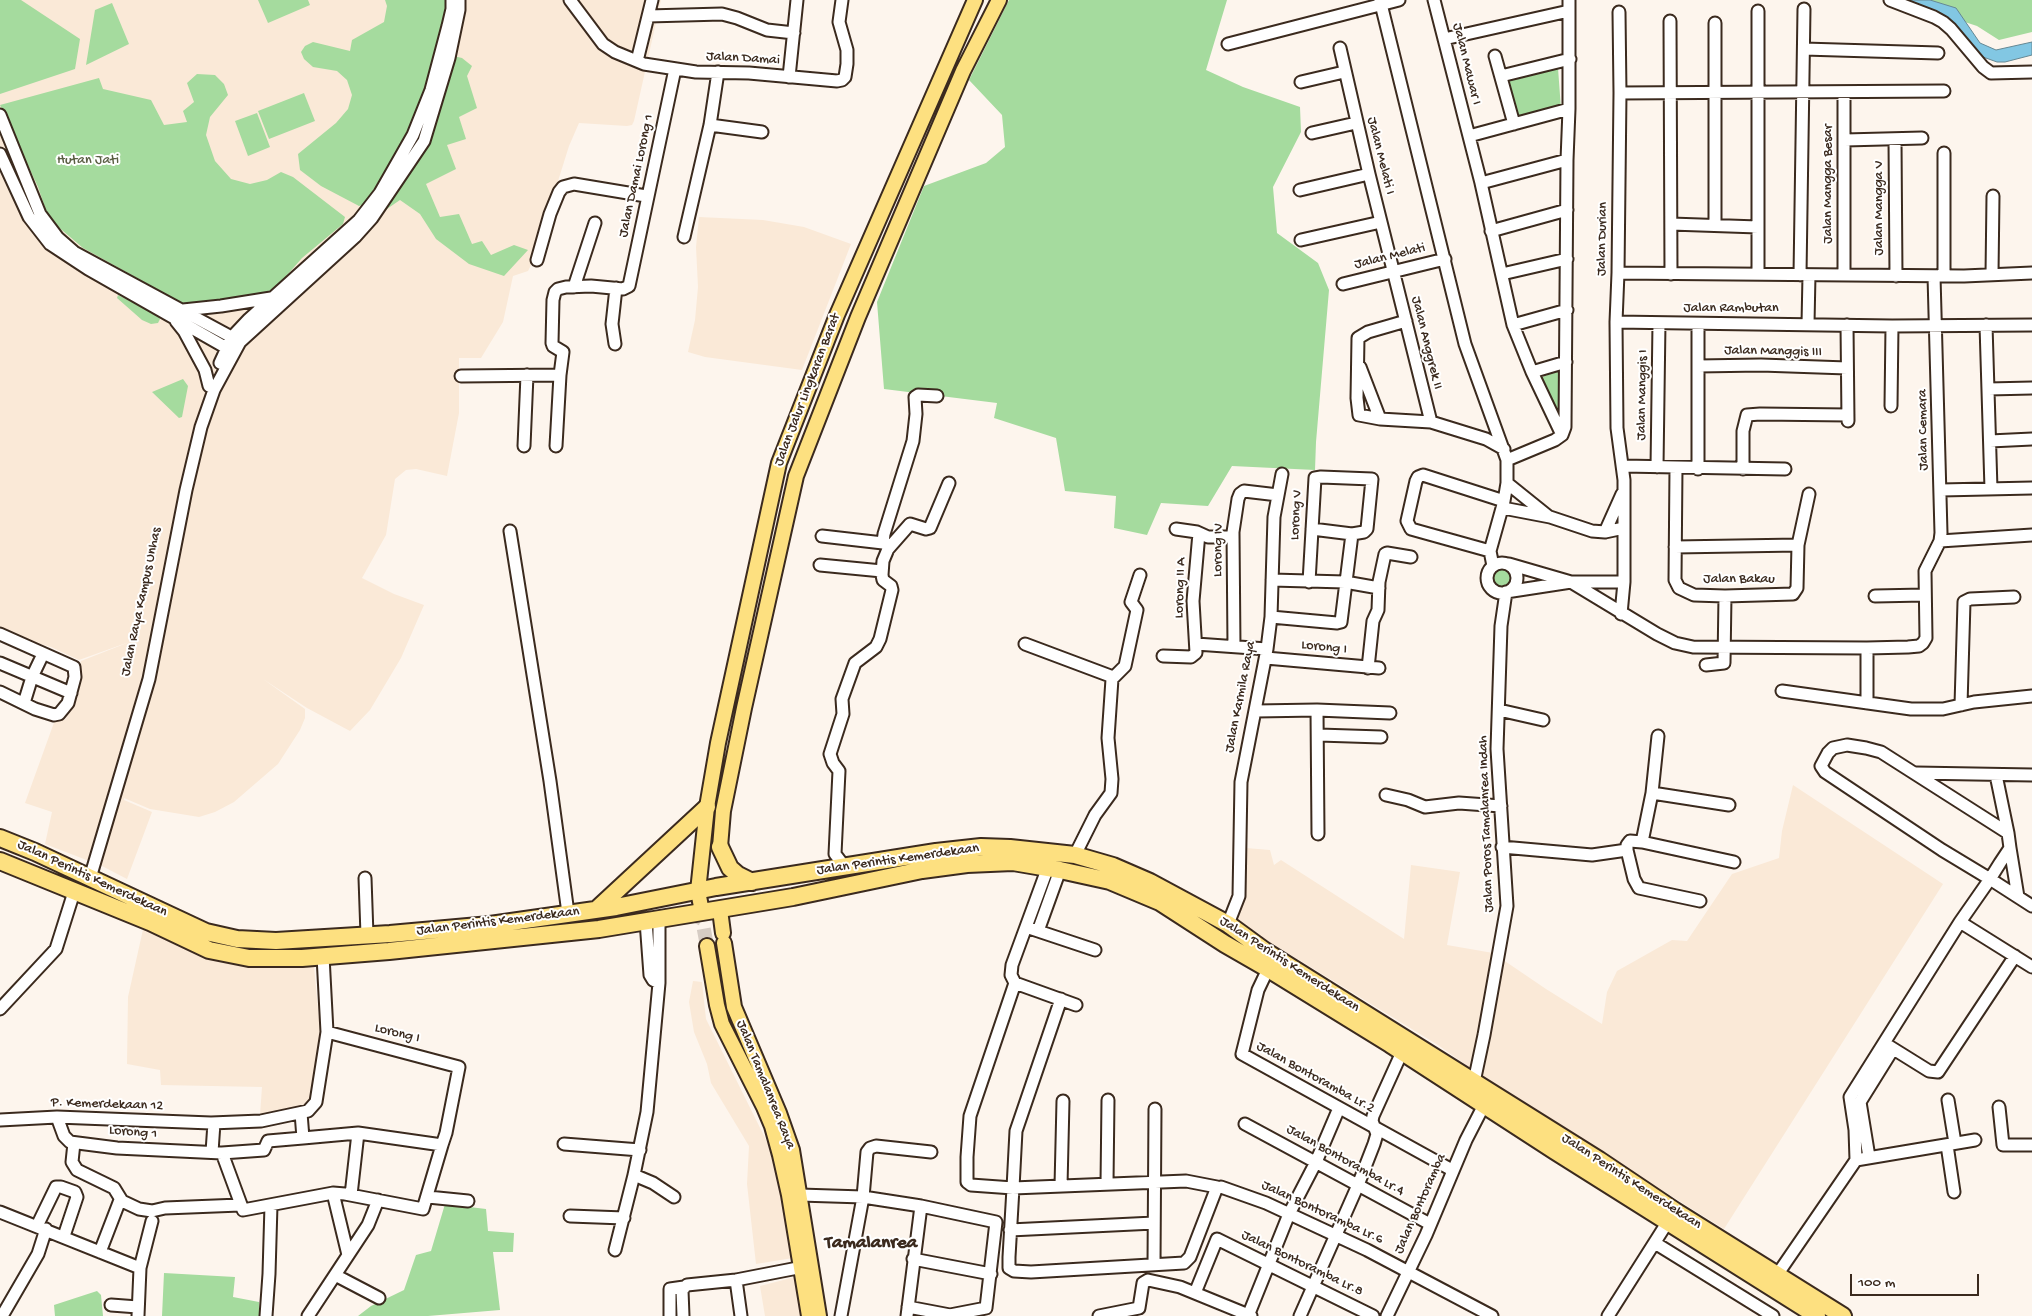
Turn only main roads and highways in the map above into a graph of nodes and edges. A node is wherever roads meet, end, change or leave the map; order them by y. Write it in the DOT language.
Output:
graph roads {
  1 [pos="975,0"];
  2 [pos="999,0"];
  3 [pos="946,63"];
  4 [pos="963,71"];
  5 [pos="707,807"];
  6 [pos="0,838"];
  7 [pos="720,847"];
  8 [pos="26,849"];
  9 [pos="0,861"];
  10 [pos="19,870"];
  11 [pos="752,882"];
  12 [pos="716,887"];
  13 [pos="692,892"];
  14 [pos="597,910"];
  15 [pos="720,910"];
  16 [pos="697,913"];
  17 [pos="301,939"];
  18 [pos="707,946"];
  19 [pos="302,958"];
  20 [pos="1382,1032"];
  21 [pos="786,1153"];
  22 [pos="807,1267"];
  23 [pos="1829,1314"];
  24 [pos="809,1316"];
  25 [pos="820,1316"];
  1 -- 3 [label="main road, Jalan Jalur Lingkaran Barat"];
  2 -- 4 [label="main road, Jalan Jalur Lingkaran Barat"];
  3 -- 4 [label="main road"];
  3 -- 5 [label="main road, Jalan Jalur Lingkaran Barat"];
  4 -- 7 [label="main road, Jalan Jalur Lingkaran Barat"];
  5 -- 13 [label="main road, Jalan Jalur Lingkaran Barat"];
  5 -- 14 [label="highway"];
  6 -- 8 [label="highway, Jalan Perintis Kemerdekaan"];
  7 -- 11 [label="highway"];
  8 -- 10 [label="highway"];
  8 -- 17 [label="highway, Jalan Perintis Kemerdekaan"];
  9 -- 10 [label="highway, Jalan Perintis Kemerdekaan"];
  10 -- 19 [label="highway, Jalan Perintis Kemerdekaan"];
  11 -- 12 [label="highway, Jalan Perintis Kemerdekaan"];
  11 -- 20 [label="highway, Jalan Perintis Kemerdekaan"];
  12 -- 13 [label="highway, Jalan Perintis Kemerdekaan"];
  12 -- 15 [label="highway"];
  13 -- 14 [label="highway, Jalan Perintis Kemerdekaan"];
  13 -- 16 [label="highway"];
  14 -- 17 [label="highway, Jalan Perintis Kemerdekaan"];
  15 -- 16 [label="highway, Jalan Perintis Kemerdekaan"];
  15 -- 20 [label="highway, Jalan Perintis Kemerdekaan"];
  15 -- 21 [label="main road, Jalan Tamalanrea Raya"];
  16 -- 19 [label="highway, Jalan Perintis Kemerdekaan"];
  17 -- 19 [label="highway"];
  18 -- 21 [label="main road, Jalan Tamalanrea Raya"];
  20 -- 23 [label="highway, Jalan Perintis Kemerdekaan"];
  20 -- 23 [label="highway, Jalan Perintis Kemerdekaan"];
  21 -- 22 [label="main road, Jalan Tamalanrea Raya"];
  21 -- 22 [label="main road, Jalan Tamalanrea Raya"];
  22 -- 24 [label="main road, Jalan Tamalanrea Raya"];
  22 -- 25 [label="main road, Jalan Tamalanrea Raya"];
}
